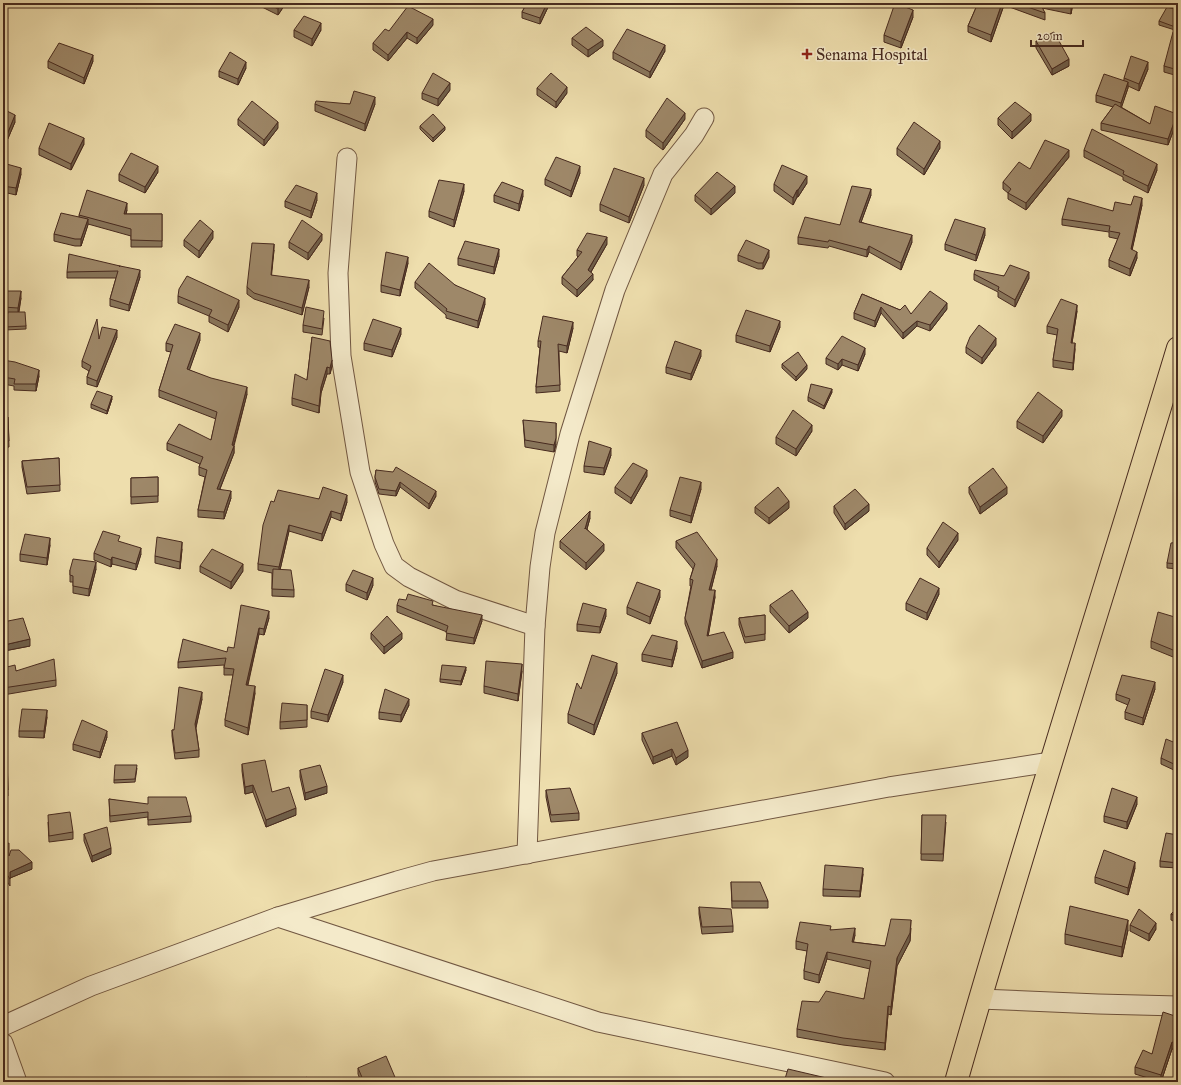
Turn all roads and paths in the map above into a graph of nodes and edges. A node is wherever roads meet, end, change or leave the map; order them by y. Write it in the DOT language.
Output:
graph roads {
  1 [pos="704,118"];
  2 [pos="347,158"];
  3 [pos="1178,348"];
  4 [pos="535,626"];
  5 [pos="1050,762"];
  6 [pos="527,854"];
  7 [pos="278,918"];
  8 [pos="980,999"];
  9 [pos="1178,1006"];
  10 [pos="3,1026"];
  11 [pos="3,1043"];
  12 [pos="17,1082"];
  13 [pos="885,1082"];
  14 [pos="956,1082"];
  1 -- 4 [label="street"];
  2 -- 4 [label="street"];
  3 -- 5 [label="main road"];
  4 -- 6 [label="street"];
  5 -- 6 [label="street"];
  5 -- 8 [label="main road"];
  6 -- 7 [label="street"];
  7 -- 10 [label="street"];
  7 -- 13 [label="street"];
  8 -- 9 [label="street"];
  8 -- 14 [label="main road"];
  11 -- 12 [label="street"];
}
